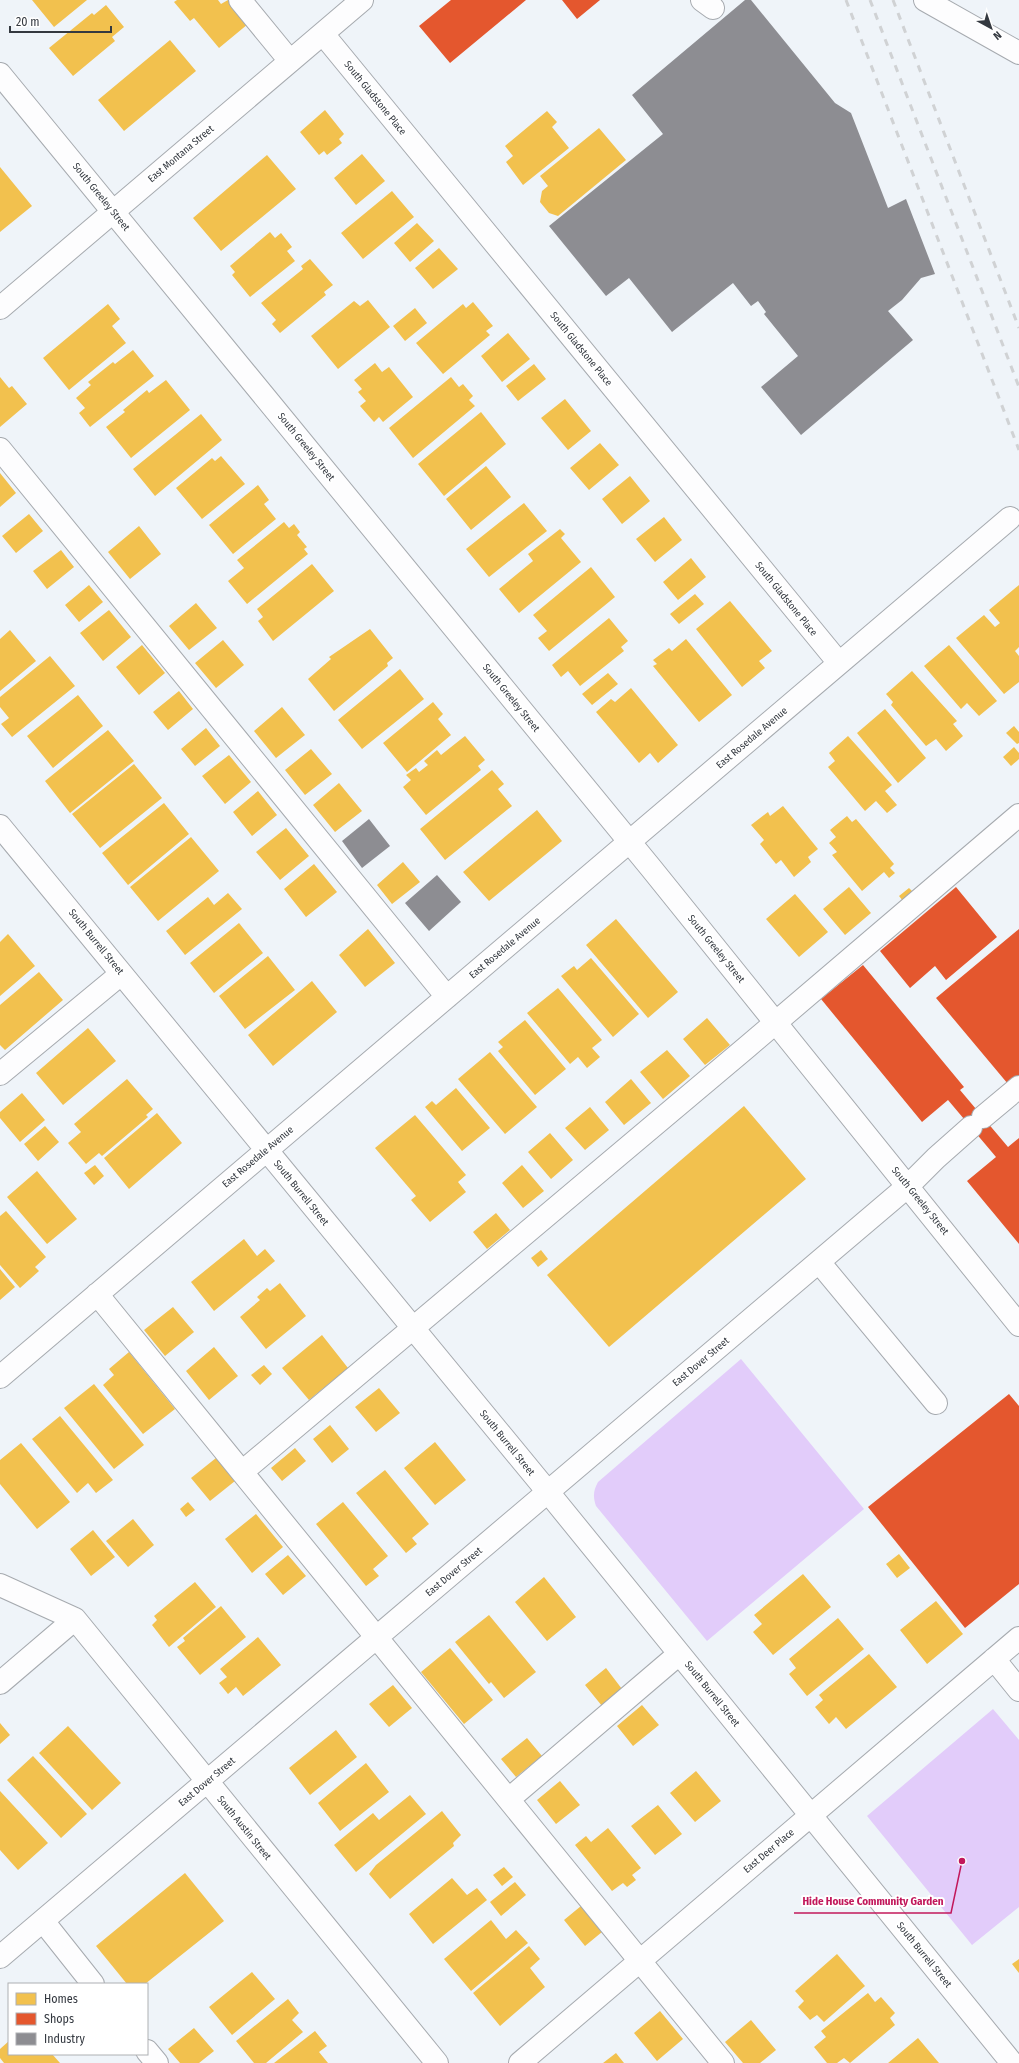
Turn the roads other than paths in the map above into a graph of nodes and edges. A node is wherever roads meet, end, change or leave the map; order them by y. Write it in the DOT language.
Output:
graph roads {
  1 [pos="240,0"];
  2 [pos="362,0"];
  3 [pos="925,0"];
  4 [pos="323,34"];
  5 [pos="1019,53"];
  6 [pos="290,61"];
  7 [pos="0,74"];
  8 [pos="112,211"];
  9 [pos="0,308"];
  10 [pos="0,449"];
  11 [pos="1010,518"];
  12 [pos="839,663"];
  13 [pos="1019,815"];
  14 [pos="0,826"];
  15 [pos="629,842"];
  16 [pos="121,974"];
  17 [pos="447,997"];
  18 [pos="776,1023"];
  19 [pos="0,1074"];
  20 [pos="1019,1087"];
  21 [pos="267,1150"];
  22 [pos="908,1186"];
  23 [pos="819,1262"];
  24 [pos="97,1294"];
  25 [pos="1019,1325"];
  26 [pos="413,1329"];
  27 [pos="0,1377"];
  28 [pos="936,1403"];
  29 [pos="242,1472"];
  30 [pos="548,1492"];
  31 [pos="0,1585"];
  32 [pos="75,1619"];
  33 [pos="377,1637"];
  34 [pos="1019,1638"];
  35 [pos="679,1654"];
  36 [pos="994,1659"];
  37 [pos="0,1683"];
  38 [pos="1019,1690"];
  39 [pos="207,1782"];
  40 [pos="508,1800"];
  41 [pos="811,1815"];
  42 [pos="43,1921"];
  43 [pos="0,1957"];
  44 [pos="640,1961"];
  45 [pos="92,1983"];
  46 [pos="148,2052"];
  47 [pos="157,2063"];
  48 [pos="437,2063"];
  49 [pos="520,2063"];
  50 [pos="723,2063"];
  51 [pos="1012,2063"];
  1 -- 6 [label="street"];
  2 -- 4 [label="street, East Montana Street"];
  3 -- 5 [label="street"];
  4 -- 6 [label="street, East Montana Street"];
  4 -- 12 [label="street, South Gladstone Place"];
  6 -- 8 [label="street, East Montana Street"];
  7 -- 8 [label="street, South Greeley Street"];
  8 -- 9 [label="street, East Montana Street"];
  8 -- 15 [label="street, South Greeley Street"];
  10 -- 17 [label="street"];
  11 -- 12 [label="street, East Rosedale Avenue"];
  12 -- 15 [label="street, East Rosedale Avenue"];
  13 -- 18 [label="street"];
  14 -- 16 [label="street, South Burrell Street"];
  15 -- 17 [label="street, East Rosedale Avenue"];
  15 -- 18 [label="street, South Greeley Street"];
  16 -- 19 [label="street"];
  16 -- 21 [label="street, South Burrell Street"];
  17 -- 21 [label="street, East Rosedale Avenue"];
  18 -- 22 [label="street, South Greeley Street"];
  18 -- 26 [label="street"];
  20 -- 22 [label="street, East Dover Street"];
  21 -- 24 [label="street, East Rosedale Avenue"];
  21 -- 26 [label="street, South Burrell Street"];
  22 -- 23 [label="street, East Dover Street"];
  22 -- 25 [label="street, South Greeley Street"];
  23 -- 28 [label="street"];
  23 -- 30 [label="street, East Dover Street"];
  24 -- 27 [label="street, East Rosedale Avenue"];
  24 -- 29 [label="street"];
  26 -- 29 [label="street"];
  26 -- 30 [label="street, South Burrell Street"];
  29 -- 33 [label="street"];
  30 -- 33 [label="street, East Dover Street"];
  30 -- 35 [label="street, South Burrell Street"];
  31 -- 32 [label="street, South Austin Street"];
  32 -- 37 [label="street"];
  32 -- 39 [label="street, South Austin Street"];
  33 -- 39 [label="street, East Dover Street"];
  33 -- 40 [label="street"];
  34 -- 36 [label="street, East Deer Place"];
  35 -- 40 [label="street"];
  35 -- 41 [label="street, South Burrell Street"];
  36 -- 38 [label="street"];
  36 -- 41 [label="street, East Deer Place"];
  39 -- 42 [label="street, East Dover Street"];
  39 -- 48 [label="street, South Austin Street"];
  40 -- 44 [label="street"];
  41 -- 44 [label="street, East Deer Place"];
  41 -- 51 [label="street, South Burrell Street"];
  42 -- 43 [label="street, East Dover Street"];
  42 -- 45 [label="street"];
  44 -- 49 [label="street, East Deer Place"];
  44 -- 50 [label="street"];
  46 -- 47 [label="street"];
}
